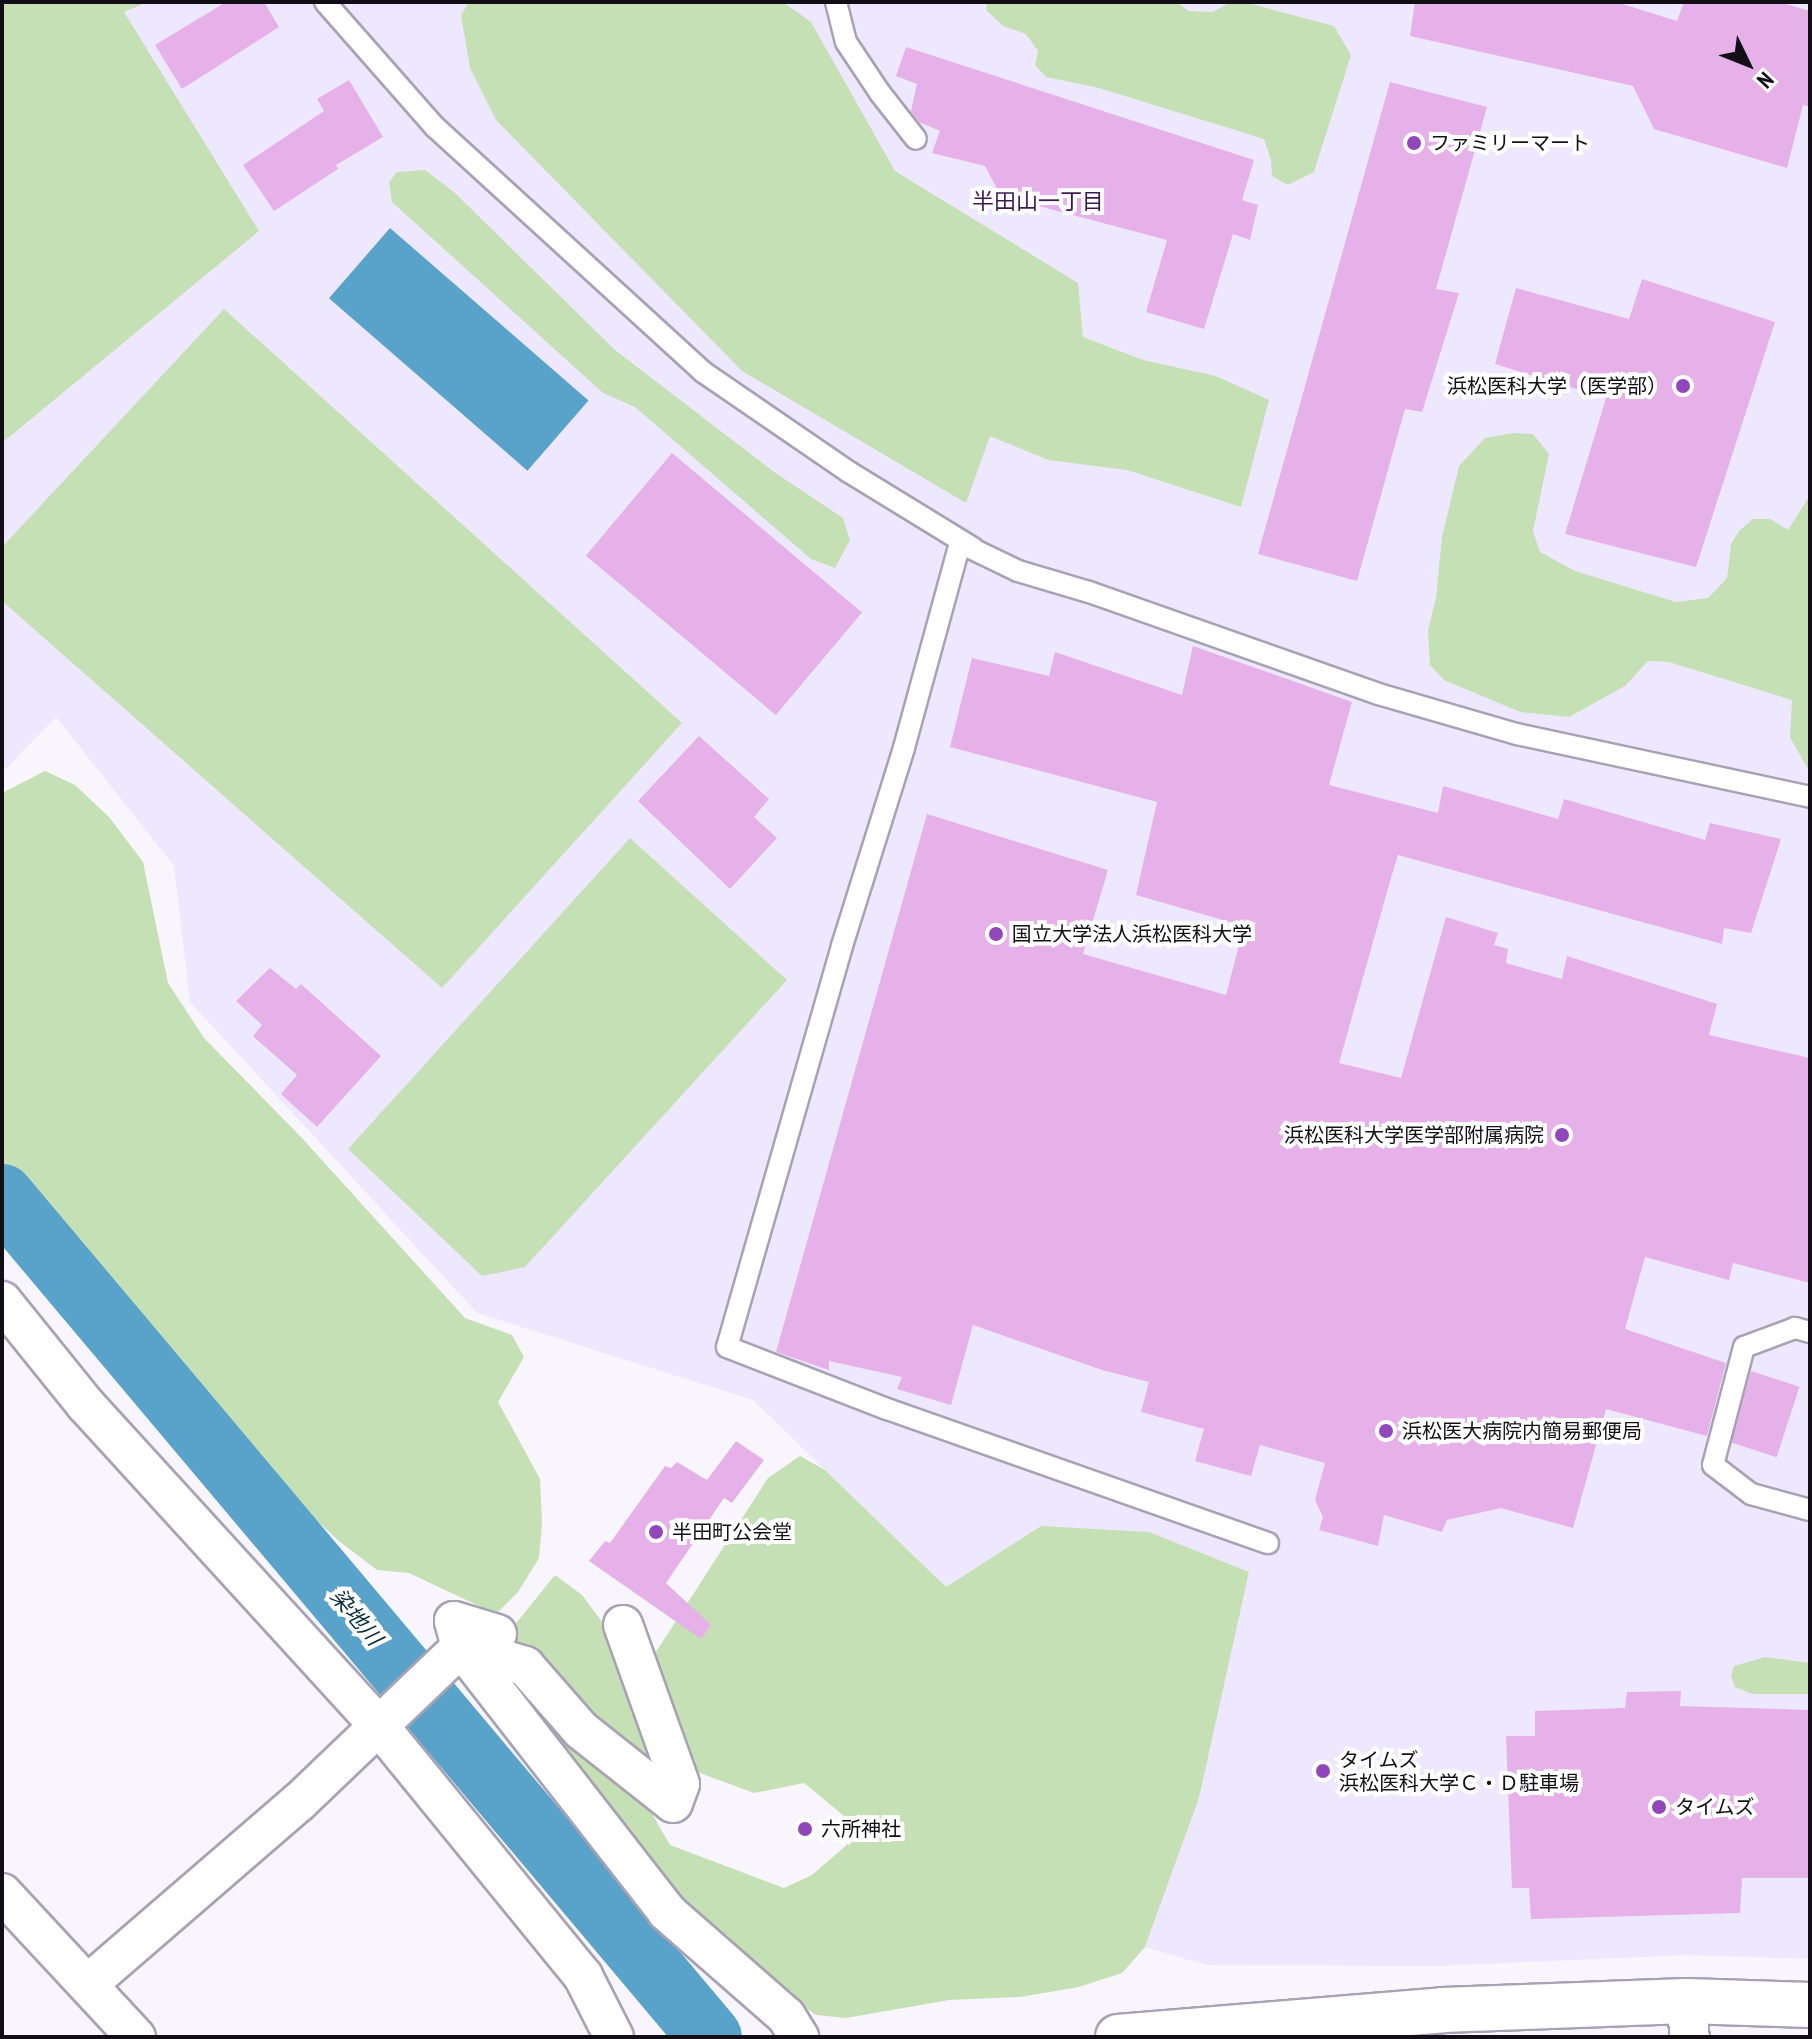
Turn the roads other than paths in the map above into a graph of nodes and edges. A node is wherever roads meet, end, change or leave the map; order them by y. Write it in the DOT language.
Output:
graph roads {
  1 [pos="325,2"];
  2 [pos="836,2"];
  3 [pos="916,139"];
  4 [pos="960,543"];
  5 [pos="1810,797"];
  6 [pos="2,1301"];
  7 [pos="1810,1332"];
  8 [pos="1810,1510"];
  9 [pos="1268,1543"];
  10 [pos="623,1625"];
  11 [pos="497,1634"];
  12 [pos="456,1652"];
  13 [pos="383,1721"];
  14 [pos="2,1893"];
  15 [pos="88,1984"];
  16 [pos="1810,2005"];
  17 [pos="1688,2019"];
  18 [pos="1444,2023"];
  19 [pos="136,2037"];
  20 [pos="614,2037"];
  21 [pos="799,2037"];
  22 [pos="1118,2037"];
  1 -- 4 [label="lane"];
  2 -- 3 [label="lane"];
  4 -- 5 [label="lane"];
  4 -- 9 [label="lane"];
  6 -- 13 [label="street"];
  7 -- 8 [label="lane"];
  10 -- 12 [label="street"];
  11 -- 12 [label="street"];
  12 -- 13 [label="street"];
  12 -- 21 [label="street"];
  13 -- 15 [label="street"];
  13 -- 20 [label="street"];
  14 -- 15 [label="street"];
  15 -- 19 [label="street"];
  16 -- 17 [label="street"];
  17 -- 18 [label="street"];
  18 -- 22 [label="street"];
}
